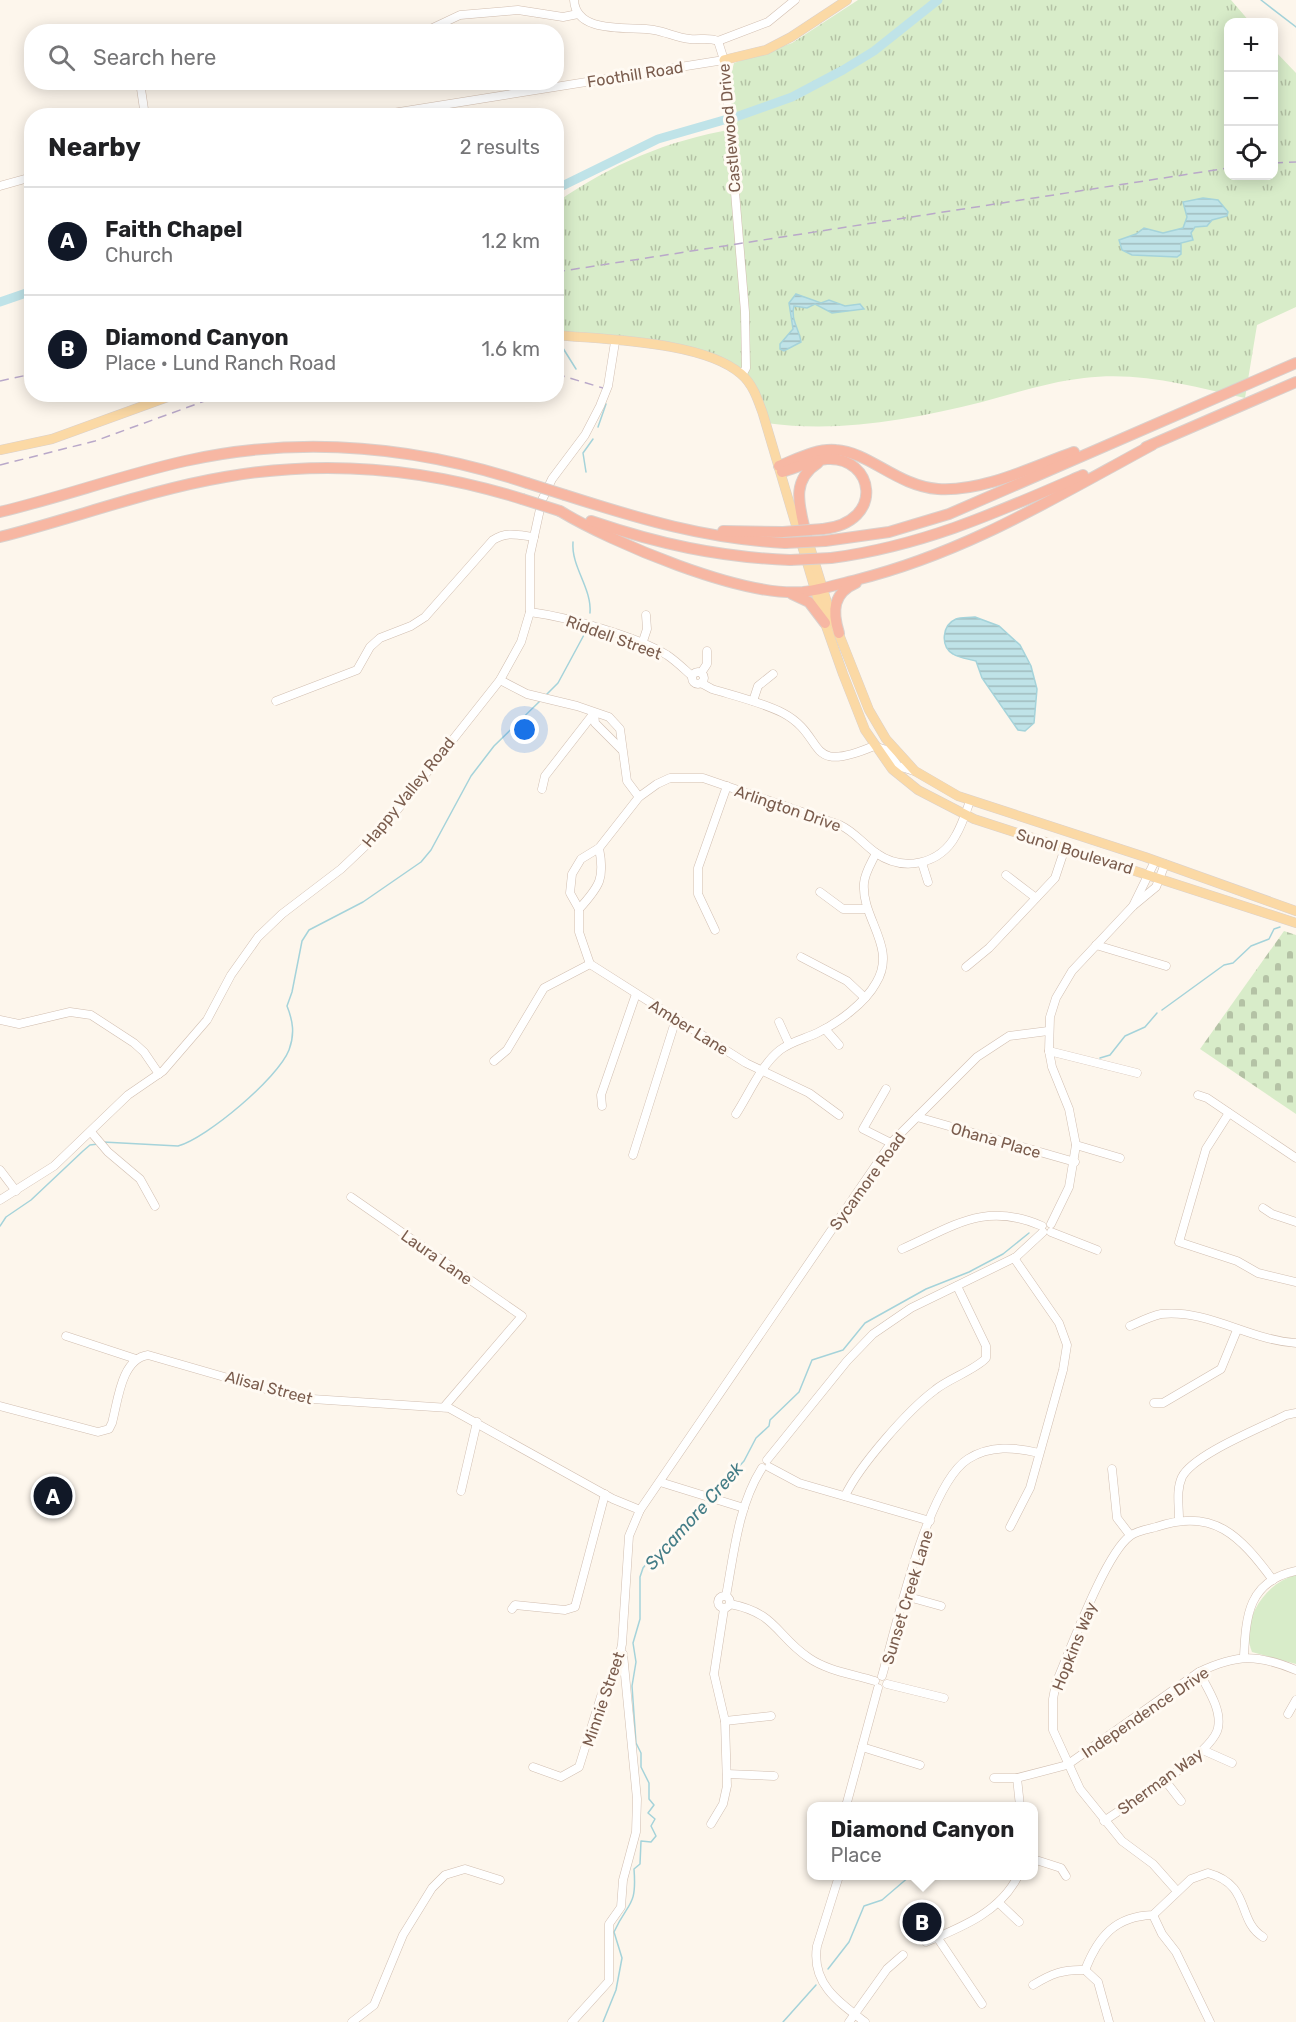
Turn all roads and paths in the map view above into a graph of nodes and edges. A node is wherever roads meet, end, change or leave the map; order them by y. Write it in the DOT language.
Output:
graph roads {
  1 [pos="574,0"];
  2 [pos="795,0"];
  3 [pos="847,0"];
  4 [pos="578,14"];
  5 [pos="441,24"];
  6 [pos="718,41"];
  7 [pos="724,60"];
  8 [pos="564,86"];
  9 [pos="141,90"];
  10 [pos="536,90"];
  11 [pos="144,108"];
  12 [pos="424,108"];
  13 [pos="24,179"];
  14 [pos="0,186"];
  15 [pos="564,336"];
  16 [pos="615,342"];
  17 [pos="1296,363"];
  18 [pos="742,375"];
  19 [pos="1296,382"];
  20 [pos="154,402"];
  21 [pos="1152,445"];
  22 [pos="1101,447"];
  23 [pos="0,450"];
  24 [pos="826,459"];
  25 [pos="780,469"];
  26 [pos="560,511"];
  27 [pos="0,512"];
  28 [pos="804,526"];
  29 [pos="0,537"];
  30 [pos="534,537"];
  31 [pos="784,538"];
  32 [pos="867,577"];
  33 [pos="748,585"];
  34 [pos="819,587"];
  35 [pos="530,612"];
  36 [pos="646,615"];
  37 [pos="825,623"];
  38 [pos="838,633"];
  39 [pos="642,644"];
  40 [pos="707,651"];
  41 [pos="701,673"];
  42 [pos="773,674"];
  43 [pos="692,676"];
  44 [pos="500,680"];
  45 [pos="701,683"];
  46 [pos="276,701"];
  47 [pos="753,701"];
  48 [pos="594,713"];
  49 [pos="874,746"];
  50 [pos="622,749"];
  51 [pos="915,771"];
  52 [pos="727,786"];
  53 [pos="542,789"];
  54 [pos="639,797"];
  55 [pos="970,801"];
  56 [pos="965,814"];
  57 [pos="598,848"];
  58 [pos="1065,848"];
  59 [pos="876,853"];
  60 [pos="1155,861"];
  61 [pos="922,863"];
  62 [pos="1165,864"];
  63 [pos="1148,874"];
  64 [pos="1006,875"];
  65 [pos="1159,878"];
  66 [pos="928,882"];
  67 [pos="820,892"];
  68 [pos="1036,898"];
  69 [pos="1133,906"];
  70 [pos="579,909"];
  71 [pos="866,909"];
  72 [pos="1296,911"];
  73 [pos="1296,923"];
  74 [pos="715,930"];
  75 [pos="1096,945"];
  76 [pos="801,957"];
  77 [pos="590,964"];
  78 [pos="1166,966"];
  79 [pos="966,967"];
  80 [pos="636,994"];
  81 [pos="865,998"];
  82 [pos="676,1019"];
  83 [pos="0,1020"];
  84 [pos="779,1022"];
  85 [pos="825,1029"];
  86 [pos="1048,1031"];
  87 [pos="789,1044"];
  88 [pos="839,1045"];
  89 [pos="1049,1051"];
  90 [pos="494,1060"];
  91 [pos="763,1072"];
  92 [pos="1137,1073"];
  93 [pos="159,1074"];
  94 [pos="886,1089"];
  95 [pos="1198,1095"];
  96 [pos="602,1106"];
  97 [pos="1229,1113"];
  98 [pos="736,1114"];
  99 [pos="839,1115"];
  100 [pos="917,1117"];
  101 [pos="91,1132"];
  102 [pos="891,1143"];
  103 [pos="1076,1145"];
  104 [pos="633,1155"];
  105 [pos="1120,1158"];
  106 [pos="1296,1158"];
  107 [pos="1075,1162"];
  108 [pos="0,1170"];
  109 [pos="16,1191"];
  110 [pos="351,1197"];
  111 [pos="0,1200"];
  112 [pos="155,1206"];
  113 [pos="1263,1208"];
  114 [pos="1296,1222"];
  115 [pos="1047,1229"];
  116 [pos="902,1249"];
  117 [pos="1097,1250"];
  118 [pos="1014,1258"];
  119 [pos="1296,1282"];
  120 [pos="957,1286"];
  121 [pos="1130,1326"];
  122 [pos="1237,1330"];
  123 [pos="66,1336"];
  124 [pos="1296,1343"];
  125 [pos="136,1359"];
  126 [pos="1154,1403"];
  127 [pos="0,1406"];
  128 [pos="444,1407"];
  129 [pos="1296,1413"];
  130 [pos="477,1422"];
  131 [pos="1040,1453"];
  132 [pos="766,1465"];
  133 [pos="1112,1469"];
  134 [pos="660,1482"];
  135 [pos="461,1491"];
  136 [pos="605,1494"];
  137 [pos="845,1496"];
  138 [pos="744,1508"];
  139 [pos="640,1510"];
  140 [pos="1179,1519"];
  141 [pos="930,1521"];
  142 [pos="1010,1527"];
  143 [pos="1130,1535"];
  144 [pos="1296,1571"];
  145 [pos="1273,1580"];
  146 [pos="905,1596"];
  147 [pos="727,1606"];
  148 [pos="941,1606"];
  149 [pos="512,1609"];
  150 [pos="622,1644"];
  151 [pos="1245,1656"];
  152 [pos="1296,1670"];
  153 [pos="1199,1672"];
  154 [pos="880,1682"];
  155 [pos="945,1698"];
  156 [pos="1296,1700"];
  157 [pos="1288,1714"];
  158 [pos="771,1716"];
  159 [pos="725,1720"];
  160 [pos="862,1747"];
  161 [pos="1205,1751"];
  162 [pos="1232,1763"];
  163 [pos="920,1765"];
  164 [pos="1067,1765"];
  165 [pos="532,1767"];
  166 [pos="727,1774"];
  167 [pos="774,1776"];
  168 [pos="994,1778"];
  169 [pos="1017,1778"];
  170 [pos="1164,1779"];
  171 [pos="1181,1801"];
  172 [pos="847,1802"];
  173 [pos="1020,1802"];
  174 [pos="1104,1821"];
  175 [pos="711,1824"];
  176 [pos="1038,1861"];
  177 [pos="1066,1876"];
  178 [pos="500,1880"];
  179 [pos="838,1880"];
  180 [pos="1016,1880"];
  181 [pos="1177,1891"];
  182 [pos="999,1903"];
  183 [pos="1153,1916"];
  184 [pos="1019,1922"];
  185 [pos="937,1937"];
  186 [pos="1263,1937"];
  187 [pos="926,1942"];
  188 [pos="903,1955"];
  189 [pos="1085,1970"];
  190 [pos="1033,1985"];
  191 [pos="982,2004"];
  192 [pos="855,2015"];
  193 [pos="351,2022"];
  194 [pos="572,2022"];
  195 [pos="849,2022"];
  196 [pos="865,2022"];
  197 [pos="1109,2022"];
  198 [pos="1210,2022"];
  1 -- 4 [label="street"];
  2 -- 6 [label="street"];
  3 -- 7 [label="main road, Foothill Road"];
  4 -- 5 [label="street"];
  4 -- 6 [label="street, Castlewood Drive"];
  6 -- 7 [label="street, Castlewood Drive"];
  7 -- 8 [label="street, Foothill Road"];
  7 -- 18 [label="street, Castlewood Drive"];
  9 -- 11 [label="street"];
  10 -- 12 [label="street, Foothill Road"];
  13 -- 14 [label="street"];
  15 -- 16 [label="main road"];
  16 -- 18 [label="main road"];
  16 -- 30 [label="street, Happy Valley Road"];
  17 -- 22 [label="highway"];
  18 -- 25 [label="main road"];
  19 -- 21 [label="highway"];
  20 -- 23 [label="main road"];
  21 -- 26 [label="highway, bridge"];
  21 -- 32 [label="highway"];
  22 -- 25 [label="highway"];
  22 -- 31 [label="highway, bridge"];
  24 -- 25 [label="highway"];
  24 -- 28 [label="highway"];
  24 -- 31 [label="highway, bridge"];
  25 -- 28 [label="main road, Sunol Boulevard"];
  25 -- 34 [label="main road, Sunol Boulevard"];
  26 -- 29 [label="highway, bridge"];
  26 -- 33 [label="highway"];
  27 -- 31 [label="highway, bridge"];
  28 -- 34 [label="main road, Sunol Boulevard"];
  30 -- 35 [label="street, Happy Valley Road"];
  30 -- 46 [label="street"];
  32 -- 34 [label="highway"];
  32 -- 38 [label="highway"];
  33 -- 34 [label="highway"];
  33 -- 37 [label="highway"];
  34 -- 37 [label="main road, Sunol Boulevard"];
  34 -- 38 [label="main road, Sunol Boulevard"];
  35 -- 39 [label="street, Riddell Street"];
  35 -- 44 [label="street, Happy Valley Road"];
  36 -- 39 [label="street"];
  37 -- 49 [label="main road, Sunol Boulevard"];
  38 -- 51 [label="main road, Sunol Boulevard"];
  39 -- 43 [label="street, Riddell Street"];
  40 -- 41 [label="street"];
  41 -- 43 [label="street"];
  41 -- 45 [label="street"];
  42 -- 47 [label="street"];
  43 -- 45 [label="street"];
  44 -- 48 [label="street"];
  44 -- 93 [label="street, Happy Valley Road"];
  45 -- 47 [label="street"];
  47 -- 49 [label="street"];
  48 -- 50 [label="street"];
  48 -- 50 [label="street"];
  48 -- 53 [label="street"];
  49 -- 51 [label="street, Sunol Boulevard"];
  49 -- 56 [label="main road, Sunol Boulevard"];
  50 -- 54 [label="street"];
  51 -- 55 [label="main road, Sunol Boulevard"];
  52 -- 54 [label="street, Arlington Drive"];
  52 -- 59 [label="street, Arlington Drive"];
  52 -- 74 [label="street"];
  54 -- 57 [label="street"];
  55 -- 56 [label="street"];
  55 -- 60 [label="main road, Sunol Boulevard"];
  56 -- 58 [label="main road, Sunol Boulevard"];
  56 -- 61 [label="street"];
  57 -- 70 [label="street"];
  57 -- 70 [label="street"];
  58 -- 63 [label="main road, Sunol Boulevard"];
  58 -- 68 [label="street"];
  59 -- 61 [label="street, Arlington Drive"];
  59 -- 71 [label="street"];
  60 -- 62 [label="main road, Sunol Boulevard"];
  60 -- 63 [label="street"];
  61 -- 66 [label="street"];
  62 -- 65 [label="street"];
  62 -- 72 [label="main road, Sunol Boulevard"];
  63 -- 65 [label="main road, Sunol Boulevard"];
  63 -- 69 [label="street"];
  64 -- 68 [label="street"];
  65 -- 69 [label="street"];
  65 -- 73 [label="main road, Sunol Boulevard"];
  67 -- 71 [label="street"];
  68 -- 79 [label="street"];
  69 -- 75 [label="street"];
  70 -- 77 [label="street"];
  71 -- 81 [label="street"];
  75 -- 78 [label="street"];
  75 -- 86 [label="street"];
  76 -- 81 [label="street"];
  77 -- 80 [label="street, Amber Lane"];
  77 -- 90 [label="street"];
  80 -- 82 [label="street, Amber Lane"];
  80 -- 96 [label="street"];
  81 -- 85 [label="street"];
  82 -- 91 [label="street, Amber Lane"];
  82 -- 104 [label="street"];
  83 -- 93 [label="street"];
  84 -- 87 [label="street"];
  85 -- 87 [label="street"];
  85 -- 88 [label="street"];
  86 -- 89 [label="street"];
  86 -- 100 [label="street, Sycamore Road"];
  87 -- 91 [label="street"];
  89 -- 92 [label="street"];
  89 -- 103 [label="street"];
  91 -- 98 [label="street"];
  91 -- 99 [label="street, Amber Lane"];
  93 -- 101 [label="street, Happy Valley Road"];
  94 -- 102 [label="street"];
  95 -- 97 [label="street"];
  97 -- 106 [label="street"];
  97 -- 119 [label="street"];
  100 -- 102 [label="street, Sycamore Road"];
  100 -- 107 [label="street, Ohana Place"];
  101 -- 109 [label="street, Happy Valley Road"];
  101 -- 112 [label="street"];
  102 -- 134 [label="street, Sycamore Road"];
  103 -- 105 [label="street"];
  103 -- 107 [label="street"];
  107 -- 115 [label="street"];
  108 -- 109 [label="street"];
  109 -- 111 [label="street, Happy Valley Road"];
  110 -- 128 [label="street, Laura Lane"];
  113 -- 114 [label="street"];
  115 -- 116 [label="street"];
  115 -- 117 [label="street"];
  115 -- 118 [label="street"];
  118 -- 120 [label="street"];
  118 -- 131 [label="street"];
  120 -- 132 [label="street"];
  120 -- 137 [label="street"];
  121 -- 122 [label="street"];
  122 -- 124 [label="street"];
  122 -- 126 [label="street"];
  123 -- 125 [label="street"];
  125 -- 127 [label="street"];
  125 -- 128 [label="street, Alisal Street"];
  128 -- 130 [label="street, Alisal Street"];
  129 -- 140 [label="street"];
  130 -- 135 [label="street"];
  130 -- 136 [label="street, Alisal Street"];
  131 -- 141 [label="street, Sunset Creek Lane"];
  131 -- 142 [label="street"];
  132 -- 137 [label="street"];
  132 -- 138 [label="street"];
  133 -- 143 [label="street"];
  134 -- 138 [label="street"];
  134 -- 139 [label="street, Sycamore Road"];
  136 -- 139 [label="street, Alisal Street"];
  136 -- 149 [label="street"];
  137 -- 141 [label="street"];
  138 -- 147 [label="street"];
  139 -- 150 [label="street, Minnie Street"];
  140 -- 143 [label="street"];
  140 -- 145 [label="street"];
  141 -- 146 [label="street, Sunset Creek Lane"];
  143 -- 164 [label="street, Hopkins Way"];
  144 -- 145 [label="street"];
  145 -- 151 [label="street"];
  146 -- 148 [label="street"];
  146 -- 154 [label="street, Sunset Creek Lane"];
  147 -- 154 [label="street"];
  147 -- 159 [label="street"];
  150 -- 165 [label="street, Minnie Street"];
  150 -- 194 [label="street"];
  151 -- 152 [label="street"];
  151 -- 153 [label="street, Independence Drive"];
  153 -- 161 [label="street, Sherman Way"];
  153 -- 164 [label="street, Independence Drive"];
  154 -- 155 [label="street"];
  154 -- 160 [label="street, Sunset Creek Lane"];
  156 -- 157 [label="street"];
  158 -- 159 [label="street"];
  159 -- 166 [label="street"];
  160 -- 163 [label="street"];
  160 -- 172 [label="street, Sunset Creek Lane"];
  161 -- 162 [label="street"];
  161 -- 170 [label="street, Sherman Way"];
  164 -- 169 [label="street, Independence Drive"];
  164 -- 174 [label="street, Hopkins Way"];
  166 -- 167 [label="street"];
  166 -- 175 [label="street"];
  168 -- 169 [label="street, Independence Drive"];
  169 -- 173 [label="street"];
  170 -- 171 [label="street"];
  170 -- 174 [label="street, Sherman Way"];
  174 -- 181 [label="street, Hopkins Way"];
  176 -- 177 [label="street"];
  178 -- 193 [label="street"];
  179 -- 192 [label="street"];
  180 -- 182 [label="street"];
  181 -- 183 [label="street"];
  181 -- 186 [label="street"];
  182 -- 184 [label="street"];
  182 -- 185 [label="street"];
  183 -- 189 [label="street"];
  183 -- 198 [label="street"];
  185 -- 187 [label="street"];
  185 -- 191 [label="street"];
  188 -- 192 [label="street"];
  189 -- 190 [label="street"];
  189 -- 197 [label="street"];
  192 -- 195 [label="street"];
  192 -- 196 [label="street"];
}
